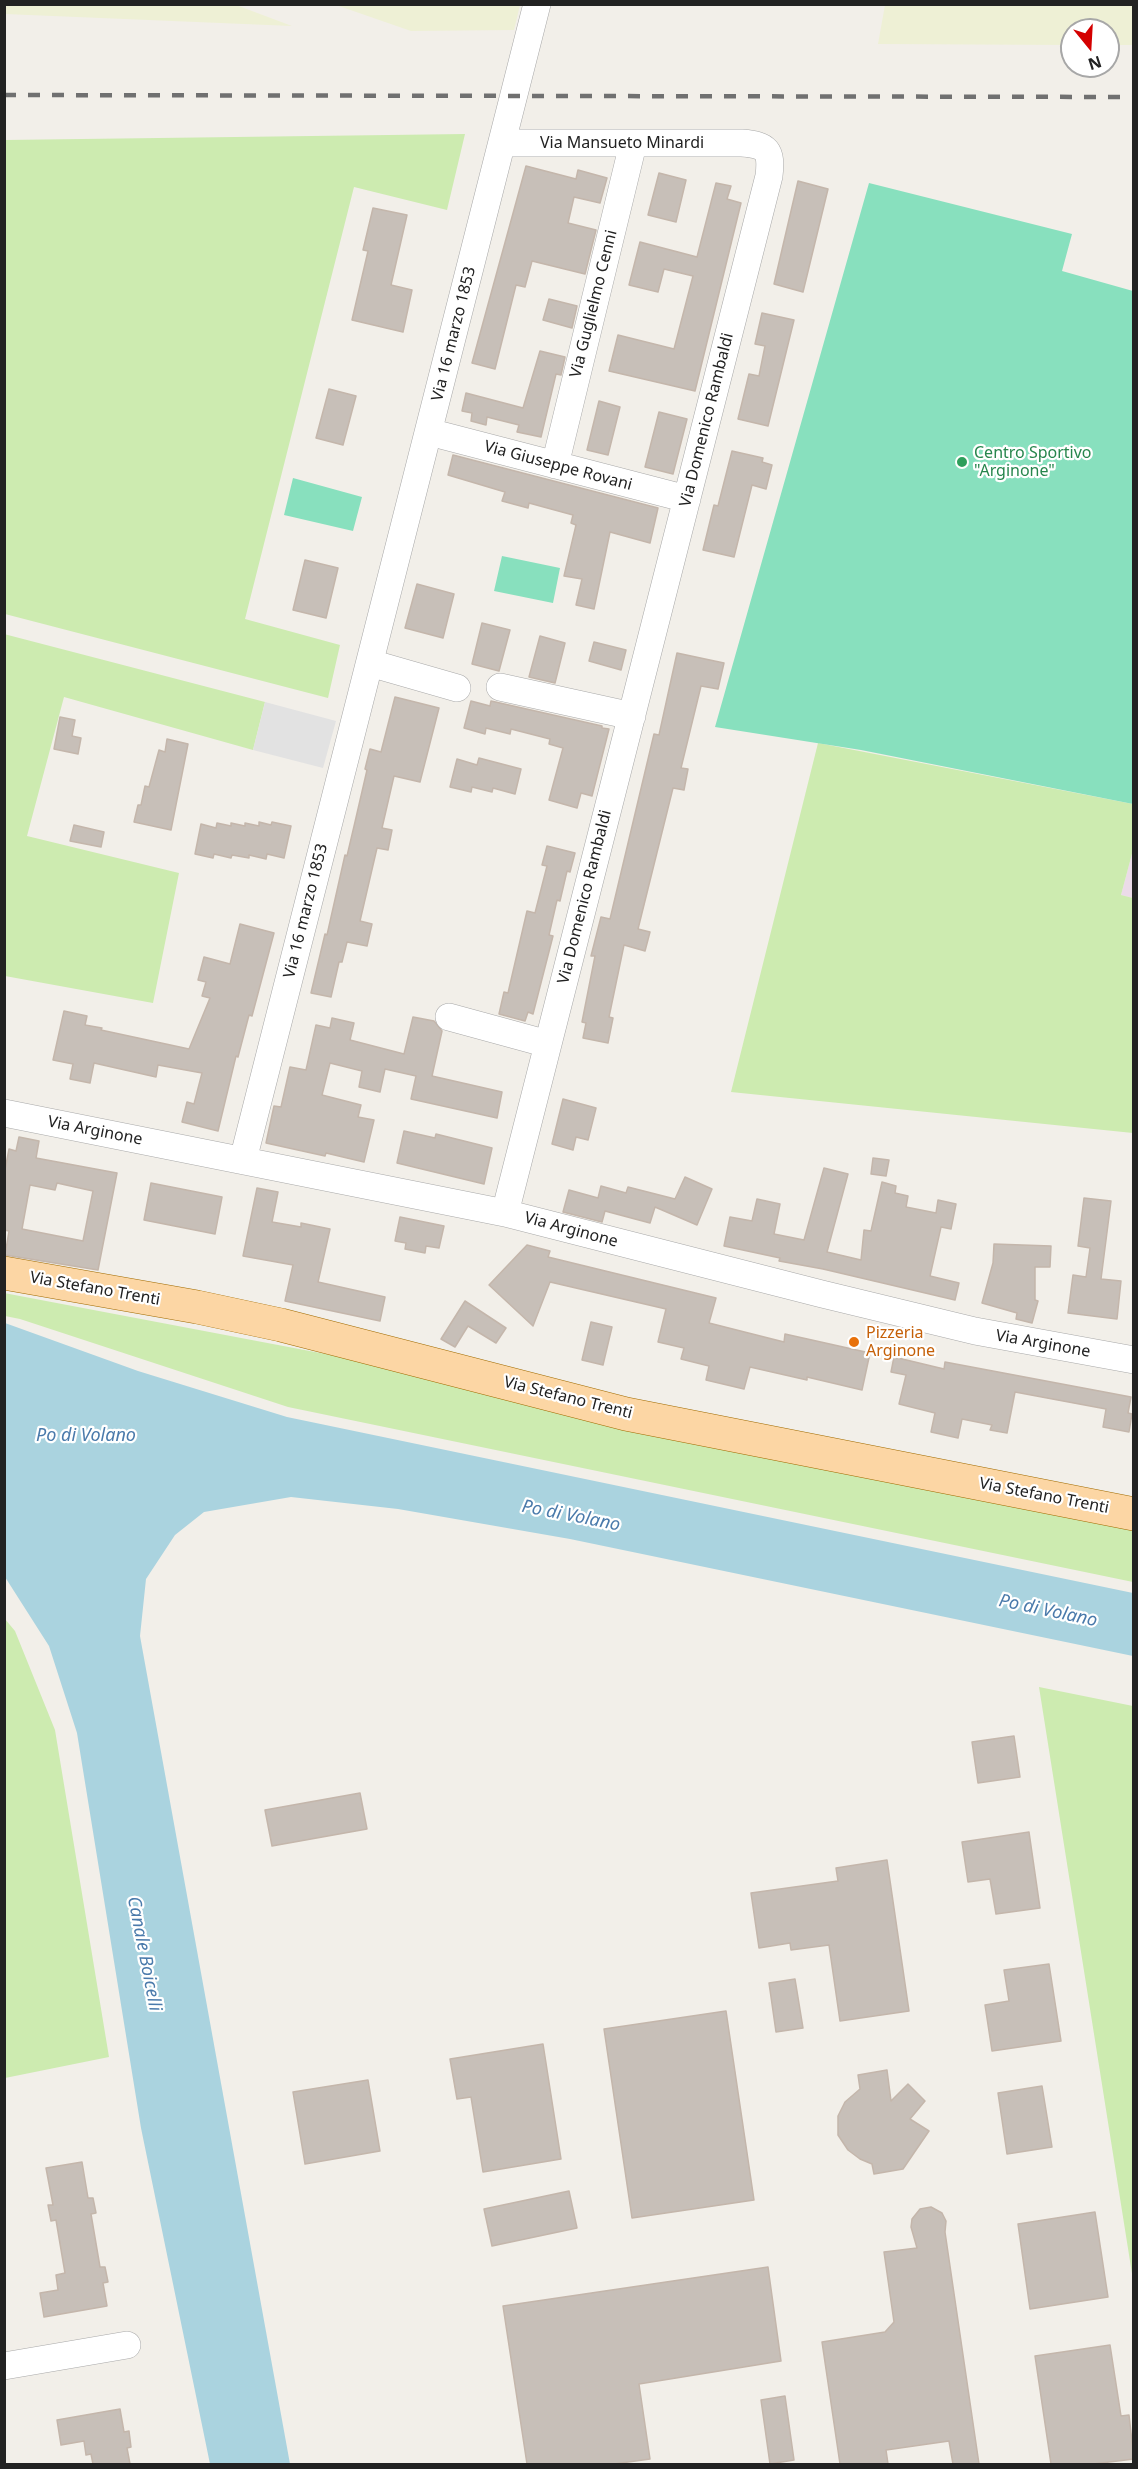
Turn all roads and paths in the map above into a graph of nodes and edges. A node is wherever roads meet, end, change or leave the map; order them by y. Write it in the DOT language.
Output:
graph roads {
  1 [pos="537,4"];
  2 [pos="503,143"];
  3 [pos="742,143"];
  4 [pos="633,144"];
  5 [pos="429,432"];
  6 [pos="555,465"];
  7 [pos="687,500"];
  8 [pos="370,663"];
  9 [pos="500,687"];
  10 [pos="457,688"];
  11 [pos="632,716"];
  12 [pos="449,1017"];
  13 [pos="548,1044"];
  14 [pos="4,1113"];
  15 [pos="243,1160"];
  16 [pos="505,1213"];
  17 [pos="9,1274"];
  18 [pos="1134,1360"];
  19 [pos="1134,1514"];
  20 [pos="127,2345"];
  21 [pos="4,2366"];
  1 -- 2 [label="street, Via 16 marzo 1853"];
  2 -- 4 [label="street, Via Mansueto Minardi"];
  2 -- 5 [label="street, Via 16 marzo 1853"];
  3 -- 4 [label="street, Via Mansueto Minardi"];
  3 -- 7 [label="street, Via Domenico Rambaldi"];
  4 -- 6 [label="street, Via Guglielmo Cenni"];
  5 -- 6 [label="street, Via Giuseppe Rovani"];
  5 -- 8 [label="street, Via 16 marzo 1853"];
  6 -- 7 [label="street, Via Giuseppe Rovani"];
  7 -- 11 [label="street, Via Domenico Rambaldi"];
  8 -- 10 [label="street"];
  8 -- 15 [label="street, Via 16 marzo 1853"];
  9 -- 11 [label="street"];
  11 -- 13 [label="street, Via Domenico Rambaldi"];
  12 -- 13 [label="street"];
  13 -- 16 [label="street, Via Domenico Rambaldi"];
  14 -- 15 [label="street, Via Arginone"];
  15 -- 16 [label="street, Via Arginone"];
  16 -- 18 [label="street, Via Arginone"];
  17 -- 19 [label="main road, Via Stefano Trenti"];
  20 -- 21 [label="street"];
}
